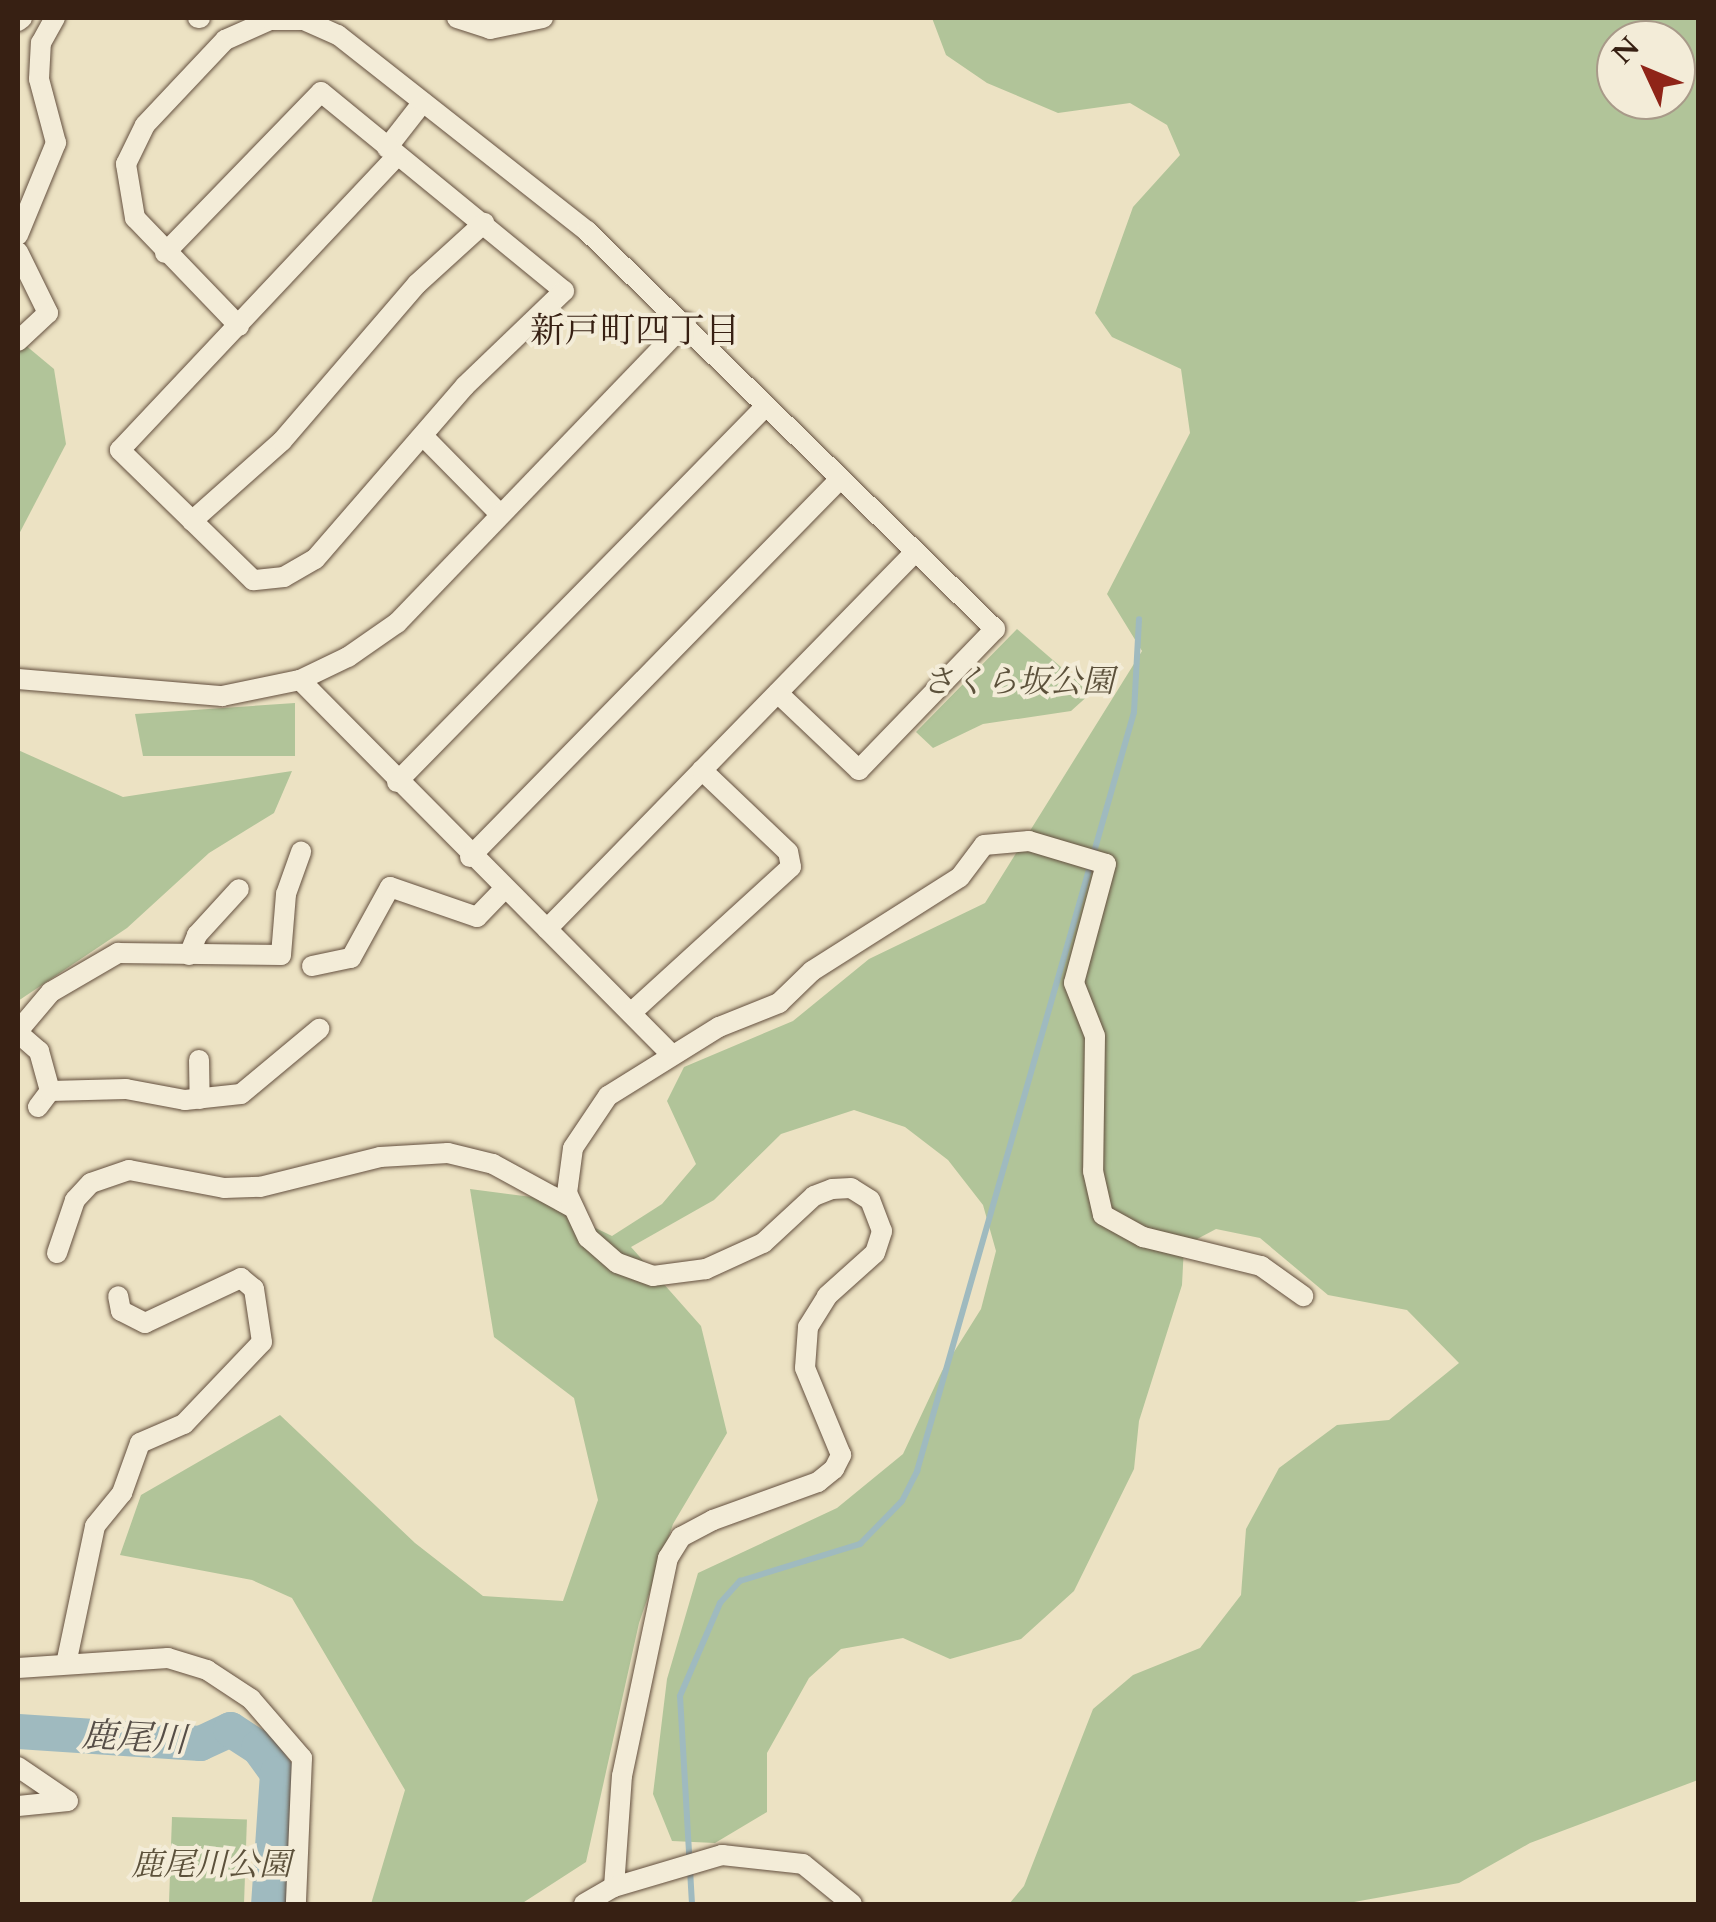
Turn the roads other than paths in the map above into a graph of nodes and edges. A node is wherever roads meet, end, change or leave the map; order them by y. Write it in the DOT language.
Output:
graph roads {
  1 [pos="54,18"];
  2 [pos="286,18"];
  3 [pos="457,18"];
  4 [pos="543,18"];
  5 [pos="423,102"];
  6 [pos="392,152"];
  7 [pos="484,223"];
  8 [pos="18,235"];
  9 [pos="18,252"];
  10 [pos="164,253"];
  11 [pos="686,324"];
  12 [pos="239,326"];
  13 [pos="18,340"];
  14 [pos="766,406"];
  15 [pos="425,438"];
  16 [pos="840,479"];
  17 [pos="500,514"];
  18 [pos="192,521"];
  19 [pos="915,552"];
  20 [pos="18,679"];
  21 [pos="300,680"];
  22 [pos="778,693"];
  23 [pos="702,770"];
  24 [pos="397,782"];
  25 [pos="301,852"];
  26 [pos="470,858"];
  27 [pos="505,888"];
  28 [pos="239,890"];
  29 [pos="547,929"];
  30 [pos="188,955"];
  31 [pos="312,966"];
  32 [pos="632,1012"];
  33 [pos="319,1029"];
  34 [pos="18,1032"];
  35 [pos="672,1056"];
  36 [pos="199,1060"];
  37 [pos="200,1099"];
  38 [pos="570,1206"];
  39 [pos="57,1253"];
  40 [pos="118,1296"];
  41 [pos="1303,1296"];
  42 [pos="66,1664"];
  43 [pos="18,1668"];
  44 [pos="18,1767"];
  45 [pos="18,1806"];
  46 [pos="614,1887"];
  47 [pos="296,1904"];
  48 [pos="584,1904"];
  49 [pos="852,1904"];
  1 -- 8 [label="street"];
  2 -- 5 [label="street"];
  2 -- 10 [label="street"];
  3 -- 4 [label="street"];
  5 -- 6 [label="street"];
  5 -- 11 [label="street"];
  6 -- 7 [label="street"];
  6 -- 10 [label="street"];
  6 -- 12 [label="street"];
  7 -- 15 [label="street"];
  7 -- 18 [label="street"];
  9 -- 13 [label="street"];
  10 -- 12 [label="street"];
  11 -- 14 [label="street"];
  11 -- 17 [label="street"];
  12 -- 18 [label="street"];
  14 -- 16 [label="street"];
  14 -- 24 [label="street"];
  15 -- 17 [label="street"];
  15 -- 18 [label="street"];
  16 -- 19 [label="street"];
  16 -- 26 [label="street"];
  17 -- 21 [label="street"];
  19 -- 22 [label="street"];
  19 -- 22 [label="street"];
  20 -- 21 [label="street"];
  21 -- 24 [label="street"];
  22 -- 23 [label="street"];
  23 -- 29 [label="street"];
  23 -- 32 [label="street"];
  24 -- 26 [label="street"];
  25 -- 30 [label="street"];
  26 -- 27 [label="street"];
  27 -- 29 [label="street"];
  27 -- 31 [label="street"];
  28 -- 30 [label="street"];
  29 -- 32 [label="street"];
  30 -- 34 [label="street"];
  32 -- 35 [label="street"];
  33 -- 37 [label="street"];
  34 -- 37 [label="street"];
  35 -- 38 [label="street"];
  35 -- 41 [label="street"];
  36 -- 37 [label="street"];
  38 -- 39 [label="street"];
  38 -- 46 [label="street"];
  40 -- 42 [label="street"];
  42 -- 43 [label="street"];
  42 -- 47 [label="street"];
  44 -- 45 [label="street"];
  46 -- 48 [label="street"];
  46 -- 49 [label="street"];
}
